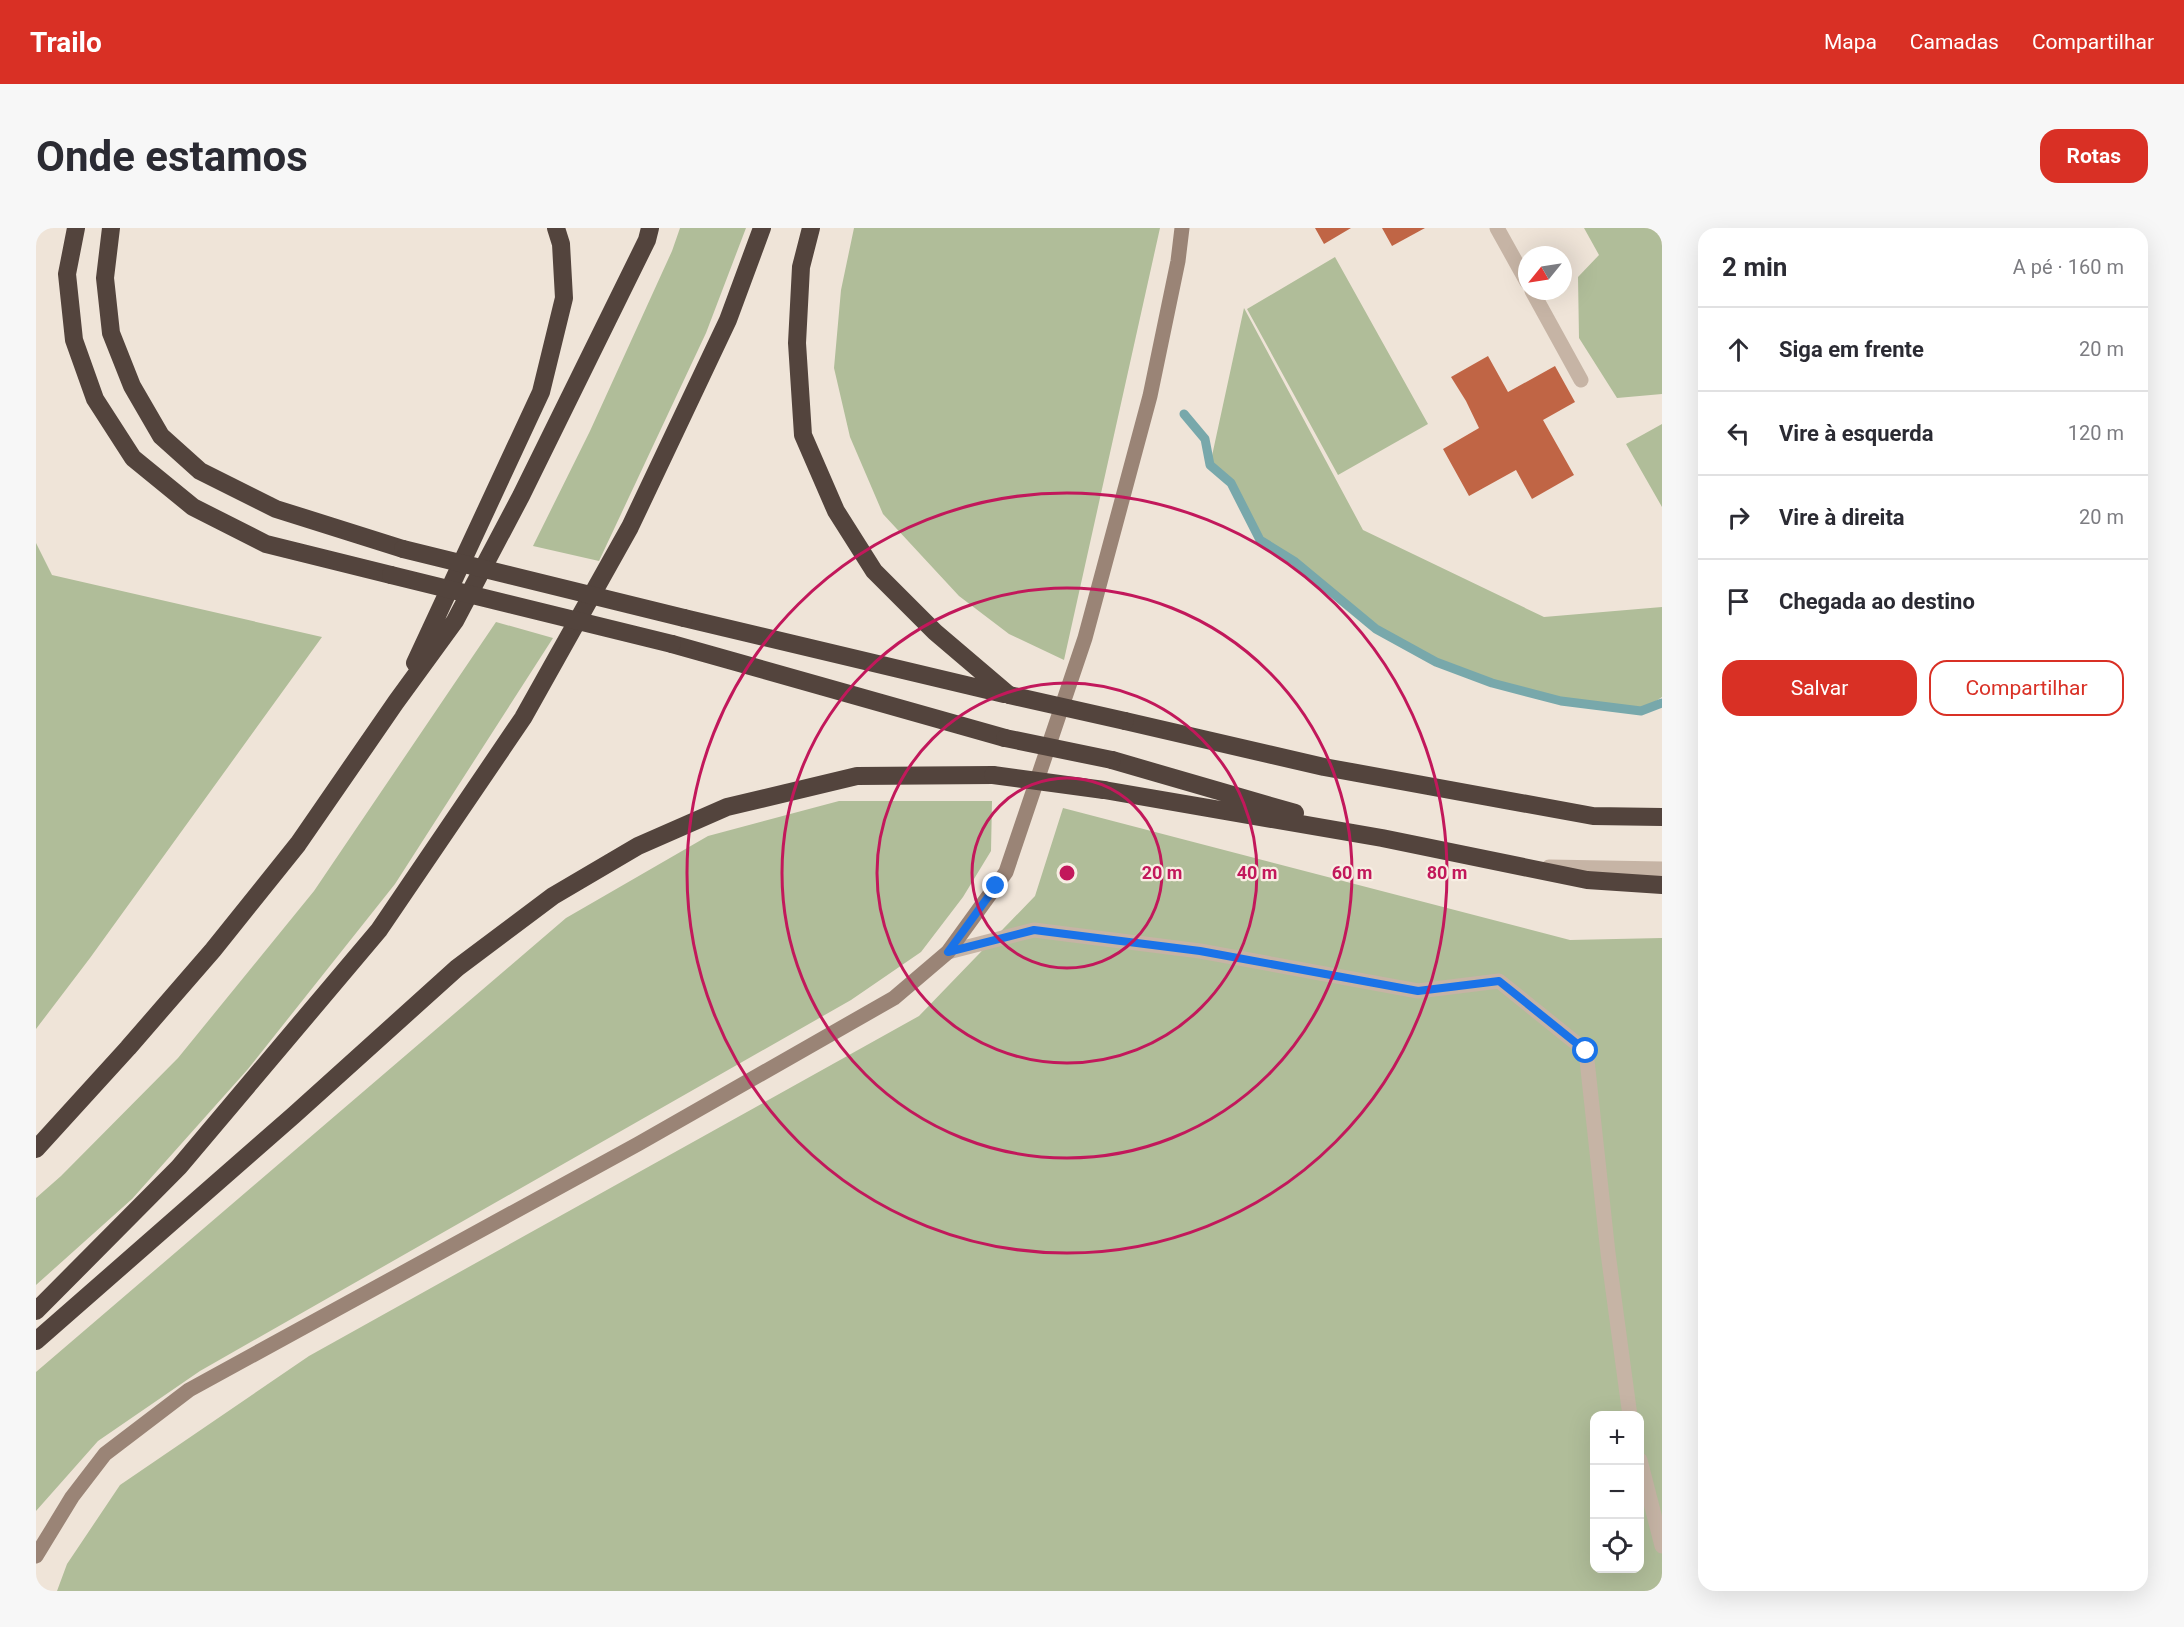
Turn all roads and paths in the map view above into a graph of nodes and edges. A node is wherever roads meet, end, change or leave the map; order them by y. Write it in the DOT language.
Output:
graph roads {
  1 [pos="76,228"];
  2 [pos="111,228"];
  3 [pos="556,228"];
  4 [pos="650,228"];
  5 [pos="762,228"];
  6 [pos="811,228"];
  7 [pos="1182,228"];
  8 [pos="1497,228"];
  9 [pos="1518,266"];
  10 [pos="1537,300"];
  11 [pos="1581,380"];
  12 [pos="1009,695"];
  13 [pos="396,702"];
  14 [pos="1662,817"];
  15 [pos="1382,838"];
  16 [pos="1519,867"];
  17 [pos="1662,869"];
  18 [pos="1662,885"];
  19 [pos="948,952"];
  20 [pos="36,1149"];
  21 [pos="36,1311"];
  22 [pos="36,1341"];
  23 [pos="1629,1411"];
  24 [pos="1641,1465"];
  25 [pos="1662,1546"];
  26 [pos="36,1556"];
  1 -- 15 [label="highway, bridge"];
  2 -- 12 [label="highway, bridge"];
  3 -- 13 [label="highway"];
  4 -- 13 [label="highway"];
  5 -- 21 [label="highway"];
  6 -- 12 [label="highway"];
  7 -- 19 [label="main road"];
  8 -- 9 [label="street"];
  10 -- 11 [label="street"];
  12 -- 14 [label="highway, bridge"];
  13 -- 20 [label="highway"];
  15 -- 16 [label="highway"];
  15 -- 22 [label="highway, bridge"];
  16 -- 17 [label="street"];
  16 -- 18 [label="highway"];
  19 -- 23 [label="street"];
  19 -- 26 [label="main road"];
  24 -- 25 [label="street"];
}
